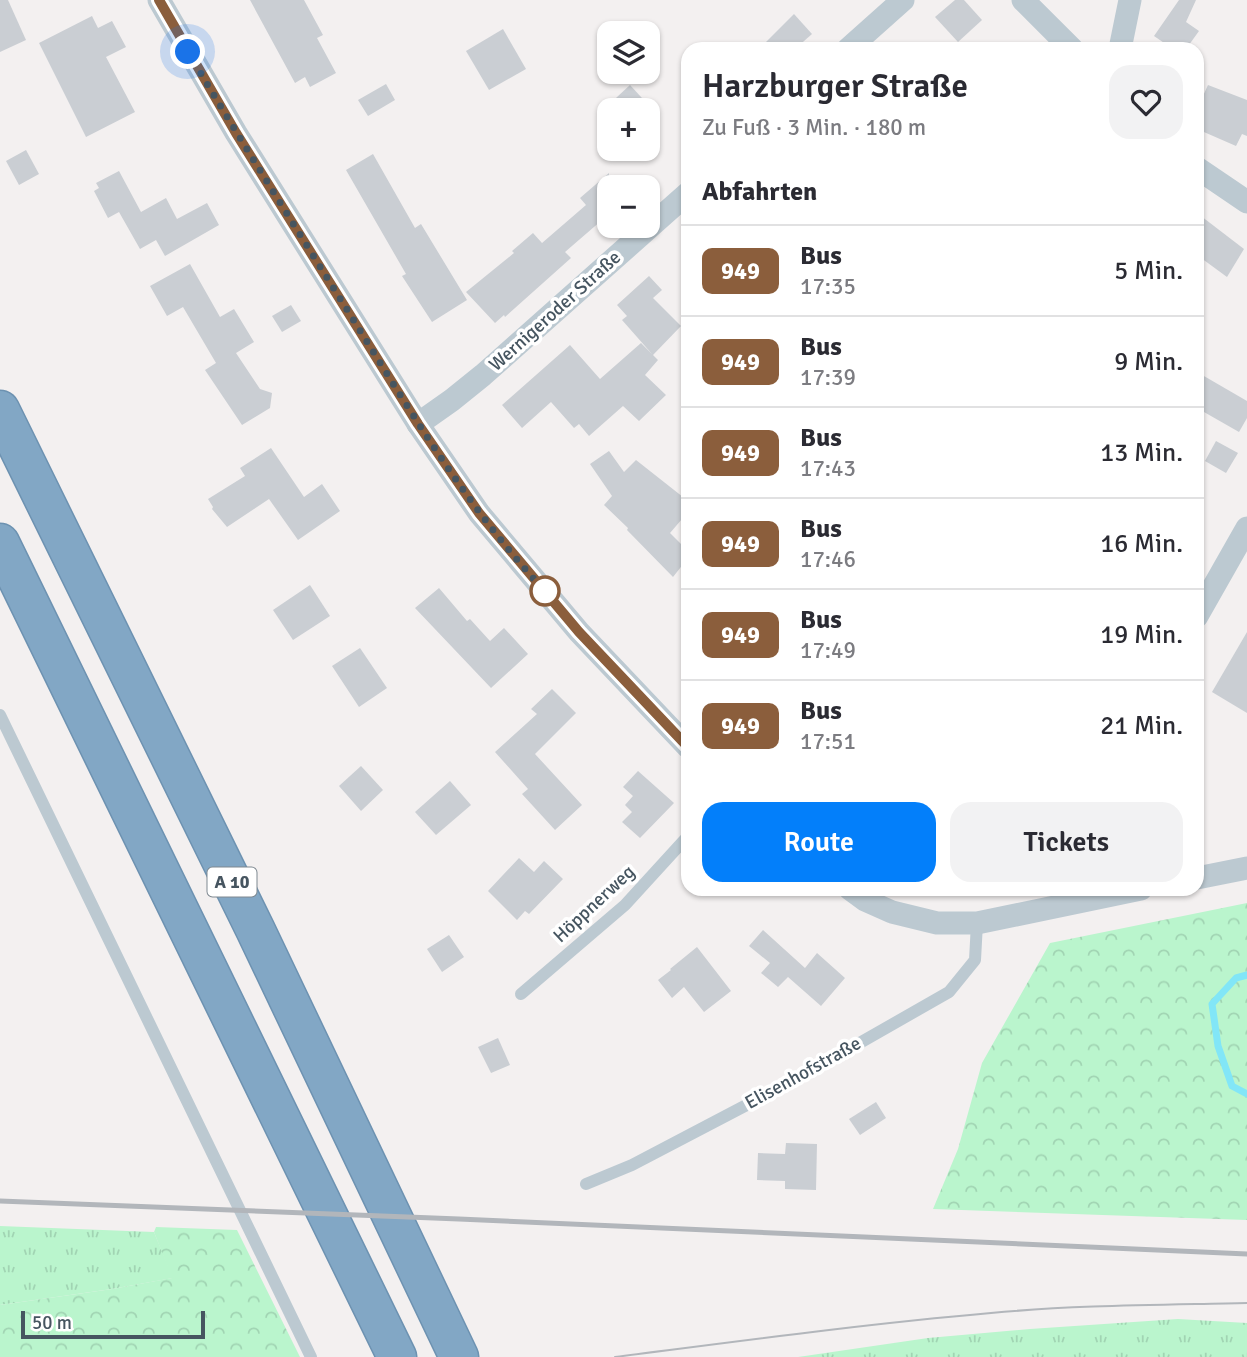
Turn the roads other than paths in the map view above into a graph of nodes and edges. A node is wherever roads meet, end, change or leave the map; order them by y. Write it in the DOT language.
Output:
graph roads {
  1 [pos="159,0"];
  2 [pos="903,0"];
  3 [pos="1023,0"];
  4 [pos="1130,0"];
  5 [pos="856,42"];
  6 [pos="1065,42"];
  7 [pos="1121,42"];
  8 [pos="1204,173"];
  9 [pos="681,198"];
  10 [pos="1247,202"];
  11 [pos="0,410"];
  12 [pos="418,424"];
  13 [pos="1247,528"];
  14 [pos="0,543"];
  15 [pos="1204,604"];
  16 [pos="0,715"];
  17 [pos="681,733"];
  18 [pos="681,844"];
  19 [pos="1247,869"];
  20 [pos="1204,877"];
  21 [pos="860,896"];
  22 [pos="1057,897"];
  23 [pos="977,923"];
  24 [pos="521,994"];
  25 [pos="586,1184"];
  26 [pos="311,1357"];
  27 [pos="397,1357"];
  28 [pos="459,1357"];
  1 -- 12 [label="street"];
  2 -- 5 [label="street"];
  3 -- 6 [label="street"];
  4 -- 7 [label="street"];
  8 -- 10 [label="street"];
  9 -- 12 [label="street, Wernigeroder Straße"];
  11 -- 28 [label="highway, A 10"];
  12 -- 17 [label="street"];
  13 -- 15 [label="street"];
  14 -- 27 [label="highway"];
  16 -- 26 [label="lane"];
  18 -- 24 [label="lane, Höppnerweg"];
  19 -- 20 [label="street"];
  21 -- 23 [label="street"];
  22 -- 23 [label="street"];
  23 -- 25 [label="lane, Elisenhofstraße"];
}
